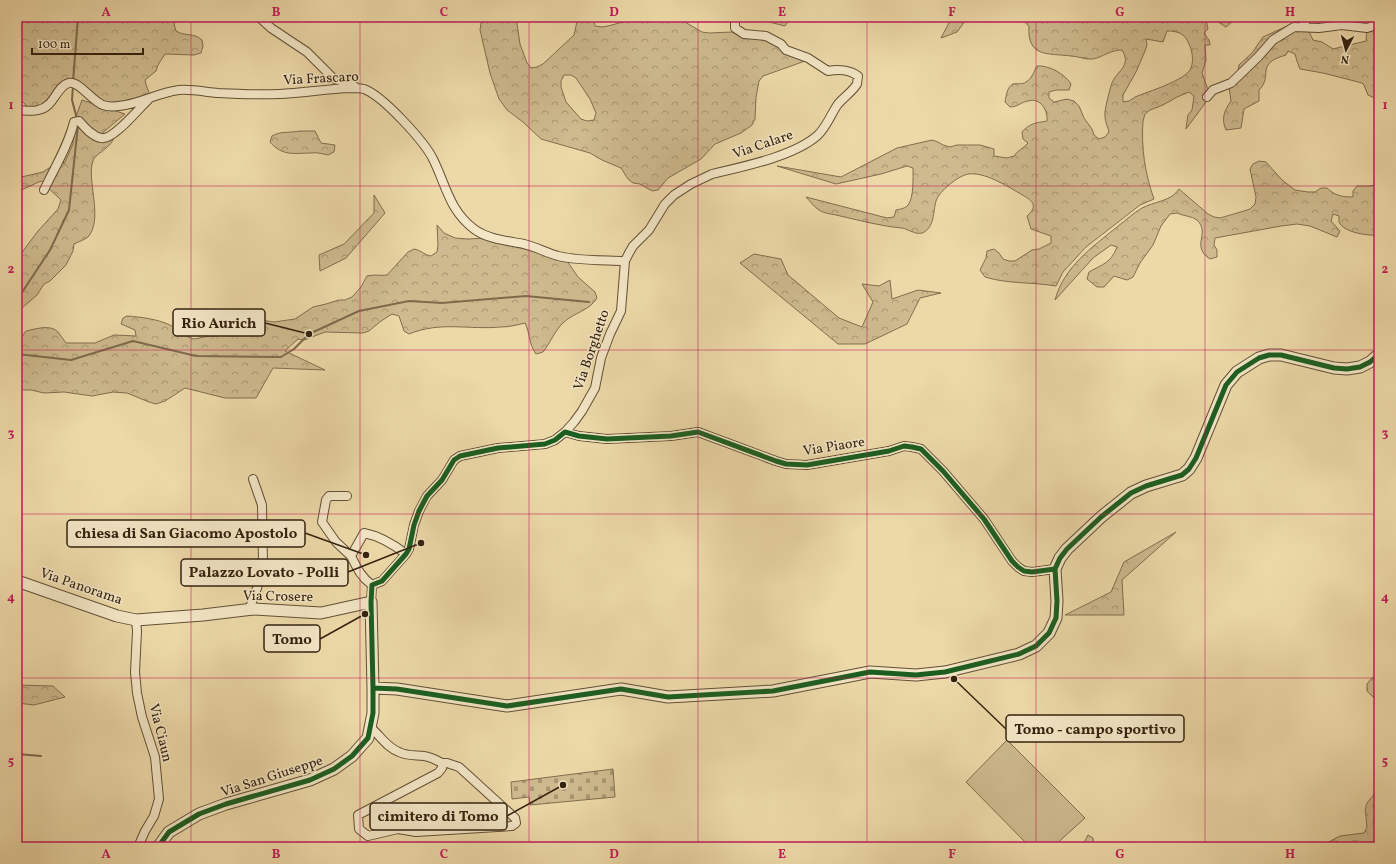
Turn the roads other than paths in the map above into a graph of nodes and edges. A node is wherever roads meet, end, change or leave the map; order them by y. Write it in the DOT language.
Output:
graph roads {
  1 [pos="258,17"];
  2 [pos="735,17"];
  3 [pos="1302,17"];
  4 [pos="1379,24"];
  5 [pos="1306,27"];
  6 [pos="362,88"];
  7 [pos="1208,97"];
  8 [pos="148,99"];
  9 [pos="17,110"];
  10 [pos="44,190"];
  11 [pos="625,261"];
  12 [pos="1379,354"];
  13 [pos="565,432"];
  14 [pos="253,479"];
  15 [pos="347,496"];
  16 [pos="406,554"];
  17 [pos="351,556"];
  18 [pos="1056,569"];
  19 [pos="17,581"];
  20 [pos="372,585"];
  21 [pos="371,602"];
  22 [pos="249,610"];
  23 [pos="136,620"];
  24 [pos="373,688"];
  25 [pos="370,727"];
  26 [pos="442,763"];
  27 [pos="138,847"];
  28 [pos="158,847"];
  1 -- 6 [label="street"];
  2 -- 11 [label="street, Via Calare"];
  3 -- 5 [label="street"];
  4 -- 5 [label="street"];
  5 -- 7 [label="street"];
  6 -- 8 [label="street, Via Frascaro"];
  6 -- 11 [label="street, Via Frascaro"];
  8 -- 9 [label="street, Via Frascaro"];
  8 -- 10 [label="street"];
  11 -- 13 [label="street, Via Borghetto"];
  12 -- 18 [label="street"];
  13 -- 16 [label="street, Via Borghetto"];
  13 -- 18 [label="street, Via Piaore"];
  14 -- 22 [label="street"];
  15 -- 17 [label="street"];
  16 -- 17 [label="street"];
  16 -- 20 [label="street, Via Borghetto"];
  17 -- 20 [label="street"];
  18 -- 24 [label="street"];
  19 -- 23 [label="street, Via Panorama"];
  20 -- 21 [label="street"];
  21 -- 22 [label="street, Via Crosere"];
  21 -- 24 [label="street, Via San Giuseppe"];
  22 -- 23 [label="street, Via Crosere"];
  23 -- 27 [label="street, Via Ciaun"];
  24 -- 25 [label="street, Via San Giuseppe"];
  25 -- 26 [label="street"];
  25 -- 28 [label="street, Via San Giuseppe"];
  26 -- 26 [label="street"];
}
